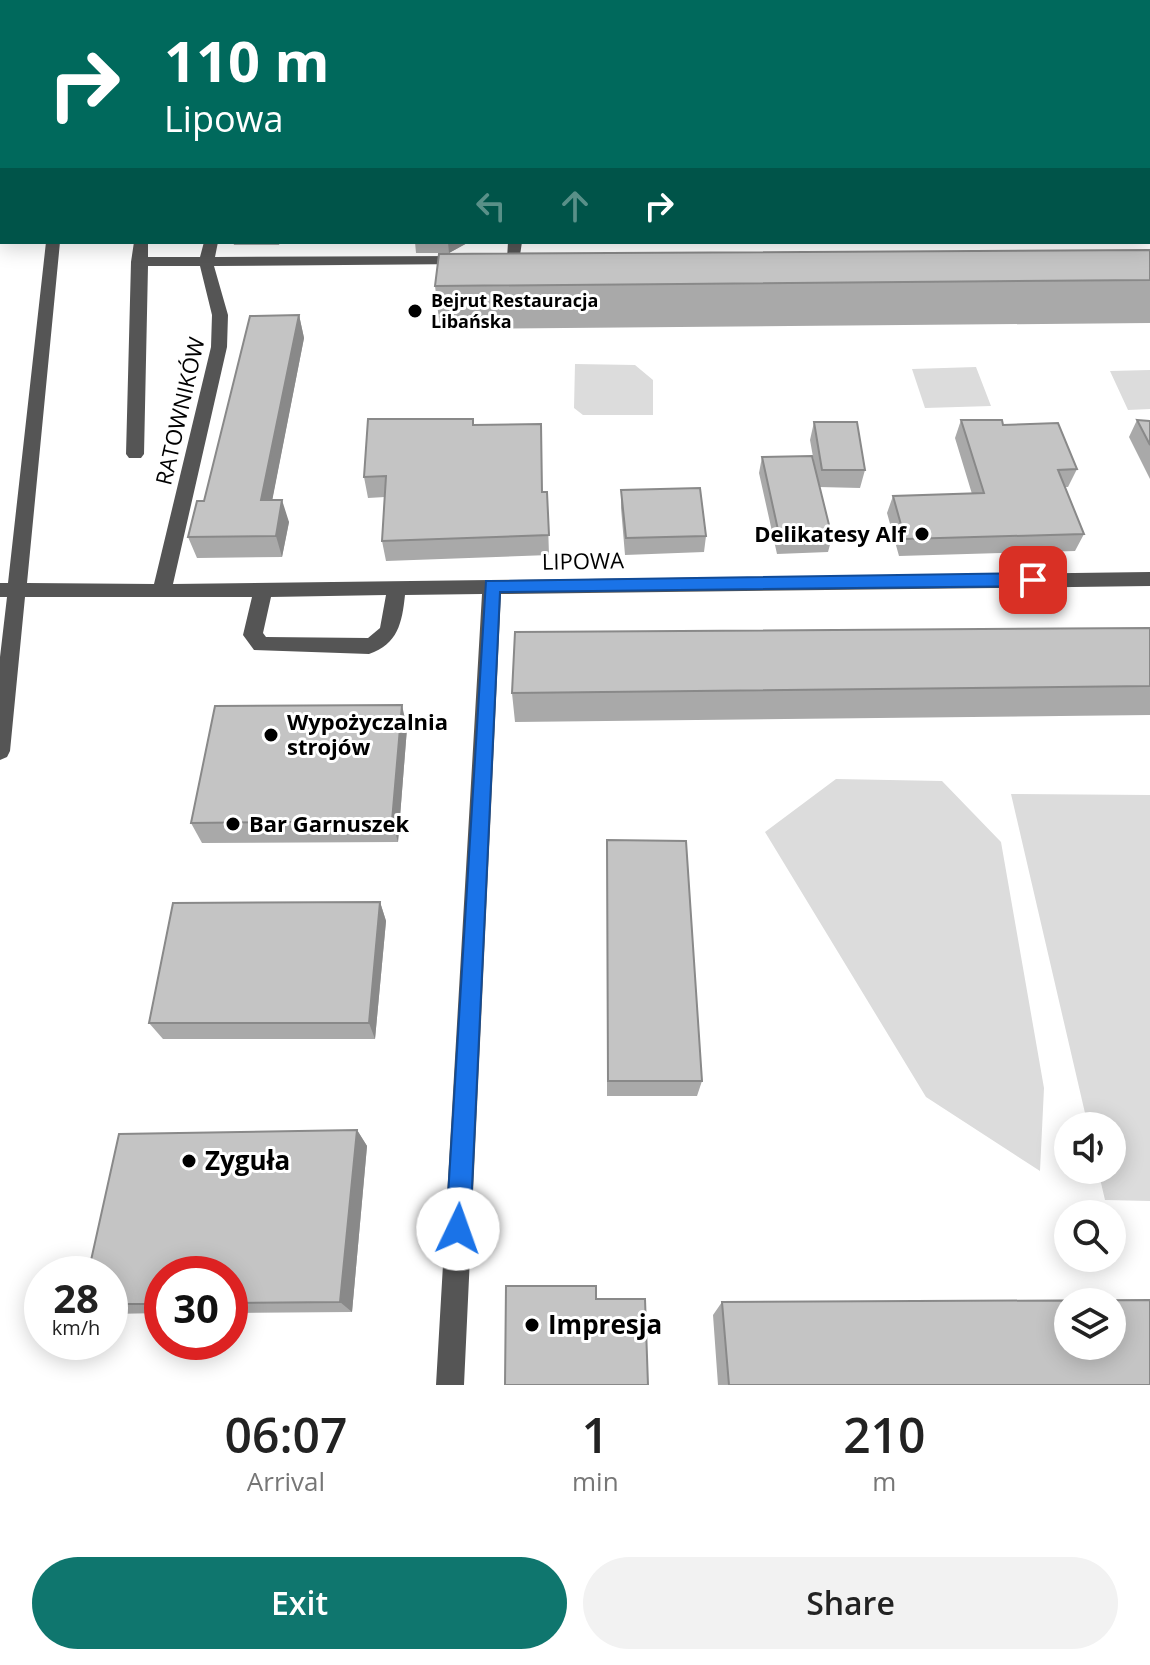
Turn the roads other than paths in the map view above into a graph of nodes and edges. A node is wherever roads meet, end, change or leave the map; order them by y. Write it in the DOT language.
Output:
graph roads {
  1 [pos="53,244"];
  2 [pos="141,244"];
  3 [pos="210,244"];
  4 [pos="514,244"];
  5 [pos="138,262"];
  6 [pos="206,262"];
  7 [pos="135,454"];
  8 [pos="1150,579"];
  9 [pos="492,586"];
  10 [pos="397,587"];
  11 [pos="263,589"];
  12 [pos="8,590"];
  13 [pos="162,591"];
  14 [pos="0,751"];
  15 [pos="450,1385"];
  1 -- 12 [label="street"];
  2 -- 5 [label="street"];
  3 -- 6 [label="street, RATOWNIKÓW"];
  4 -- 6 [label="street"];
  5 -- 6 [label="street"];
  5 -- 7 [label="street"];
  6 -- 13 [label="street, RATOWNIKÓW"];
  8 -- 9 [label="street, LIPOWA"];
  9 -- 10 [label="street, LIPOWA"];
  9 -- 15 [label="street"];
  10 -- 11 [label="street, LIPOWA"];
  10 -- 11 [label="street"];
  11 -- 13 [label="street, LIPOWA"];
  12 -- 13 [label="street, LIPOWA"];
  12 -- 14 [label="street"];
}
